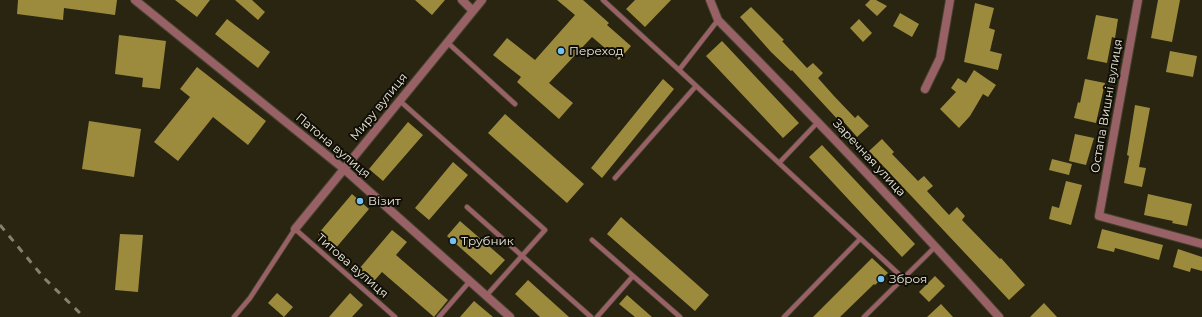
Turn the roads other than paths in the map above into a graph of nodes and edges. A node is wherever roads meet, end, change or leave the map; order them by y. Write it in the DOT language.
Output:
graph roads {
  1 [pos="135,0"];
  2 [pos="462,0"];
  3 [pos="482,0"];
  4 [pos="603,0"];
  5 [pos="710,0"];
  6 [pos="950,0"];
  7 [pos="1138,0"];
  8 [pos="473,11"];
  9 [pos="718,20"];
  10 [pos="448,43"];
  11 [pos="679,70"];
  12 [pos="696,86"];
  13 [pos="925,89"];
  14 [pos="400,101"];
  15 [pos="515,104"];
  16 [pos="818,122"];
  17 [pos="779,163"];
  18 [pos="344,169"];
  19 [pos="615,178"];
  20 [pos="467,208"];
  21 [pos="295,229"];
  22 [pos="860,239"];
  23 [pos="592,240"];
  24 [pos="1202,244"];
  25 [pos="936,246"];
  26 [pos="522,256"];
  27 [pos="633,276"];
  28 [pos="903,278"];
  29 [pos="470,281"];
  30 [pos="486,296"];
  31 [pos="786,316"];
  32 [pos="234,317"];
  33 [pos="395,317"];
  34 [pos="439,317"];
  35 [pos="510,317"];
  36 [pos="590,317"];
  37 [pos="597,317"];
  38 [pos="680,317"];
  39 [pos="864,317"];
  40 [pos="999,317"];
  1 -- 18 [label="street, Патона вулиця"];
  2 -- 8 [label="street"];
  3 -- 8 [label="street, Миру вулиця"];
  4 -- 11 [label="lane"];
  5 -- 9 [label="street"];
  6 -- 13 [label="street"];
  7 -- 24 [label="street, Остапа Вишні вулиця"];
  8 -- 10 [label="street, Миру вулиця"];
  9 -- 11 [label="lane"];
  9 -- 16 [label="street, Заречная улица"];
  10 -- 14 [label="street, Миру вулиця"];
  10 -- 15 [label="lane"];
  11 -- 12 [label="lane"];
  12 -- 17 [label="lane"];
  12 -- 19 [label="lane"];
  14 -- 18 [label="street, Миру вулиця"];
  14 -- 26 [label="lane"];
  16 -- 17 [label="lane"];
  16 -- 25 [label="street, Заречная улица"];
  17 -- 22 [label="lane"];
  18 -- 21 [label="street, Миру вулиця"];
  18 -- 29 [label="street, Патона вулиця"];
  20 -- 26 [label="lane"];
  21 -- 32 [label="lane"];
  21 -- 33 [label="lane, Титова вулиця"];
  22 -- 28 [label="lane"];
  22 -- 31 [label="lane"];
  23 -- 27 [label="lane"];
  25 -- 28 [label="lane"];
  25 -- 40 [label="street, Заречная улица"];
  26 -- 30 [label="lane"];
  26 -- 36 [label="lane"];
  27 -- 37 [label="lane"];
  27 -- 38 [label="lane"];
  28 -- 39 [label="lane"];
  29 -- 30 [label="street, Патона вулиця"];
  29 -- 34 [label="lane"];
  30 -- 35 [label="street, Патона вулиця"];
}
